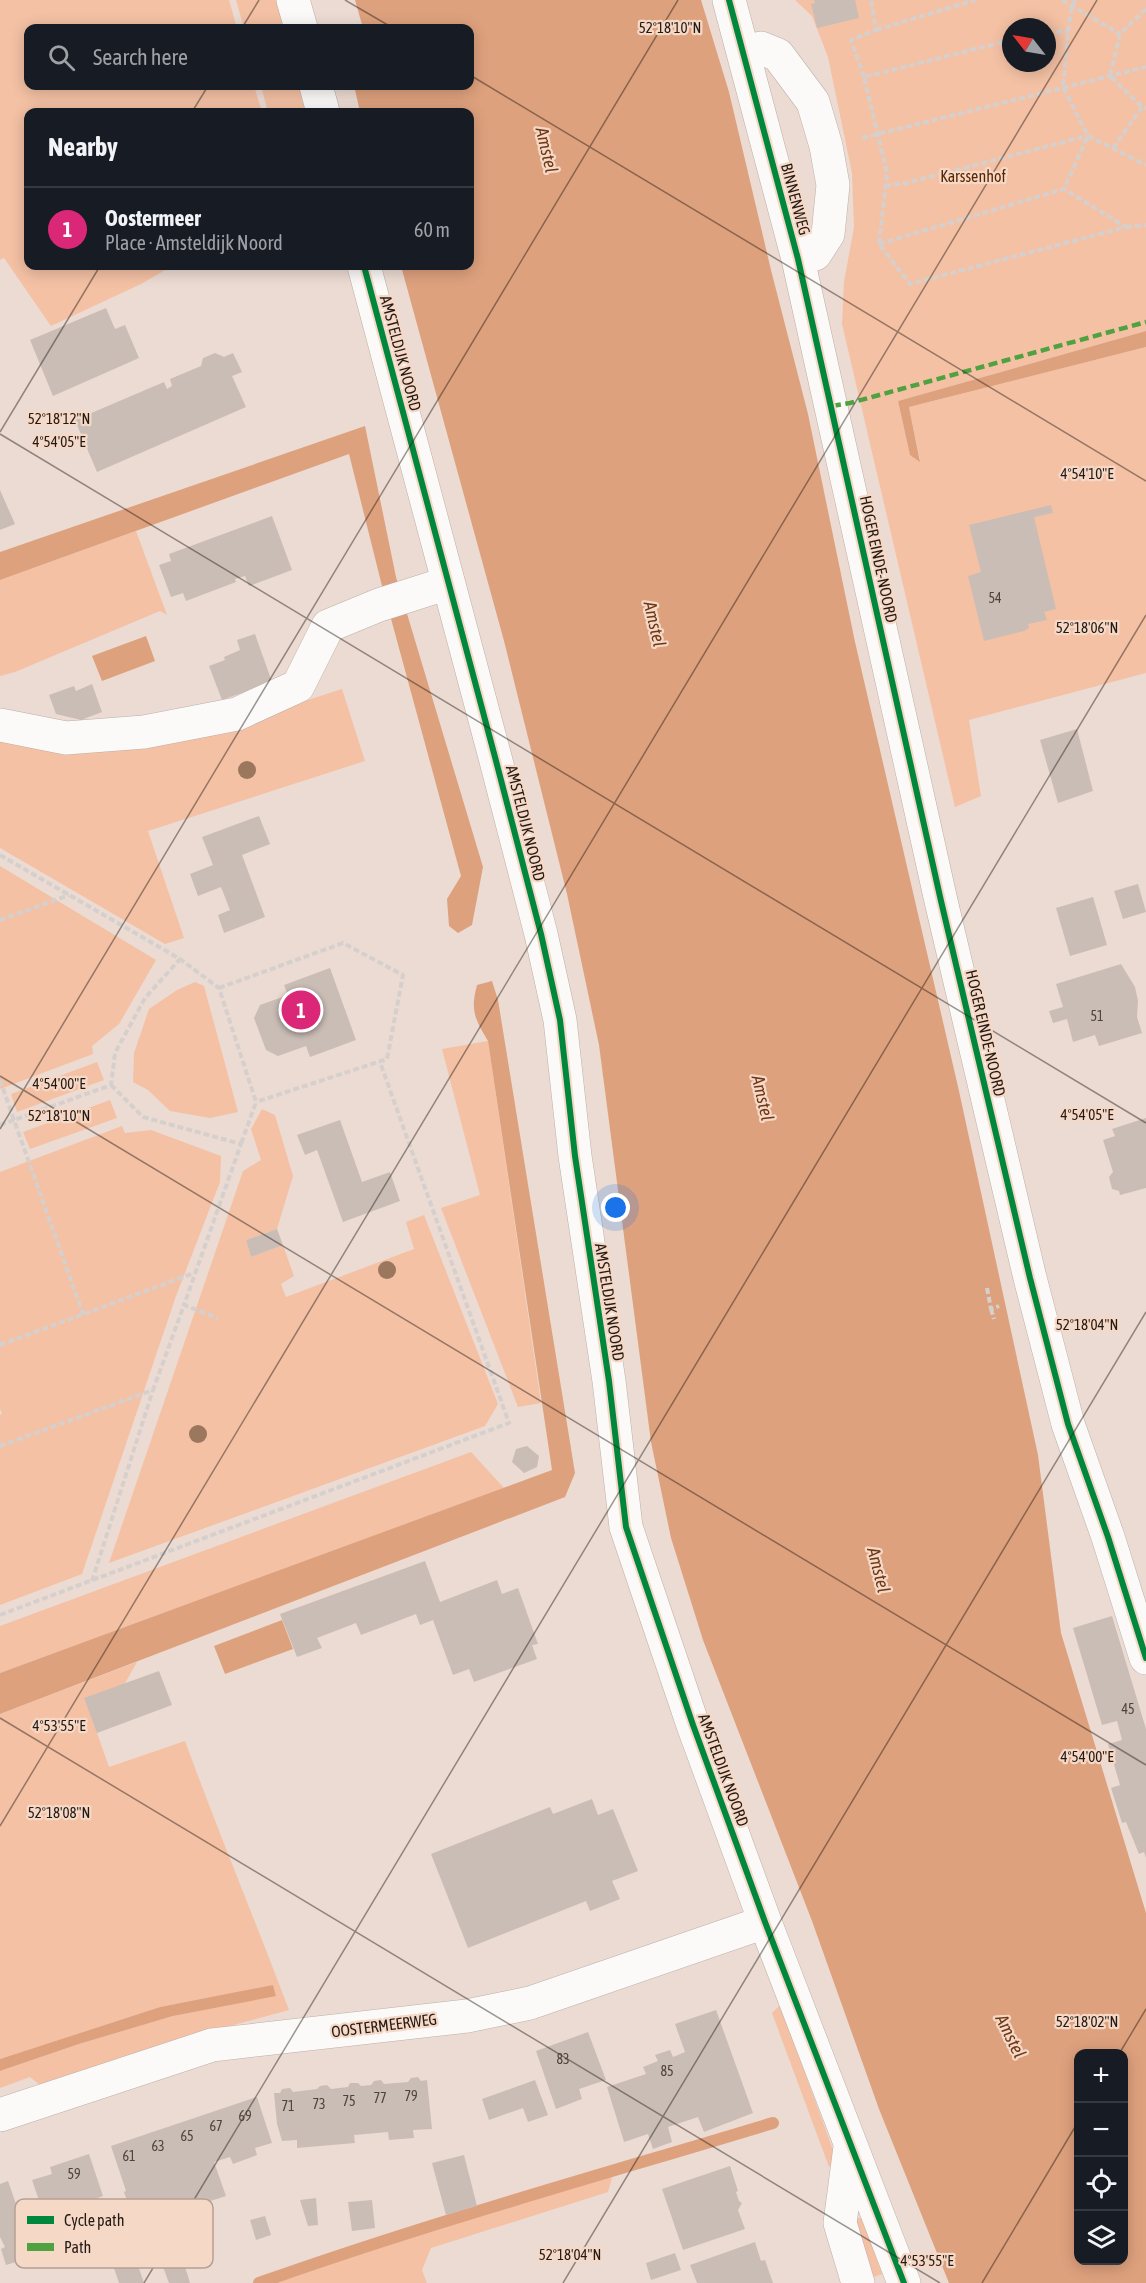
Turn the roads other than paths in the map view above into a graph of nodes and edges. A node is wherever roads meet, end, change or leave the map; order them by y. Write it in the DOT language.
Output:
graph roads {
  1 [pos="293,0"];
  2 [pos="729,0"];
  3 [pos="300,24"];
  4 [pos="744,52"];
  5 [pos="317,90"];
  6 [pos="322,108"];
  7 [pos="798,259"];
  8 [pos="365,270"];
  9 [pos="832,406"];
  10 [pos="448,583"];
  11 [pos="0,725"];
  12 [pos="1146,1658"];
  13 [pos="765,1922"];
  14 [pos="0,2115"];
  15 [pos="850,2144"];
  16 [pos="858,2283"];
  17 [pos="904,2283"];
  1 -- 3 [label="street"];
  2 -- 4 [label="street, BINNENWEG"];
  4 -- 7 [label="street, BINNENWEG"];
  4 -- 7 [label="street"];
  5 -- 6 [label="street"];
  7 -- 9 [label="street, BINNENWEG"];
  8 -- 10 [label="street, AMSTELDIJK NOORD"];
  9 -- 12 [label="street, HOGER EINDE-NOORD"];
  10 -- 11 [label="street"];
  10 -- 13 [label="street, AMSTELDIJK NOORD"];
  13 -- 14 [label="street, OOSTERMEERWEG"];
  13 -- 15 [label="street, AMSTELDIJK NOORD"];
  15 -- 16 [label="street"];
  15 -- 17 [label="street, AMSTELDIJK NOORD"];
}
